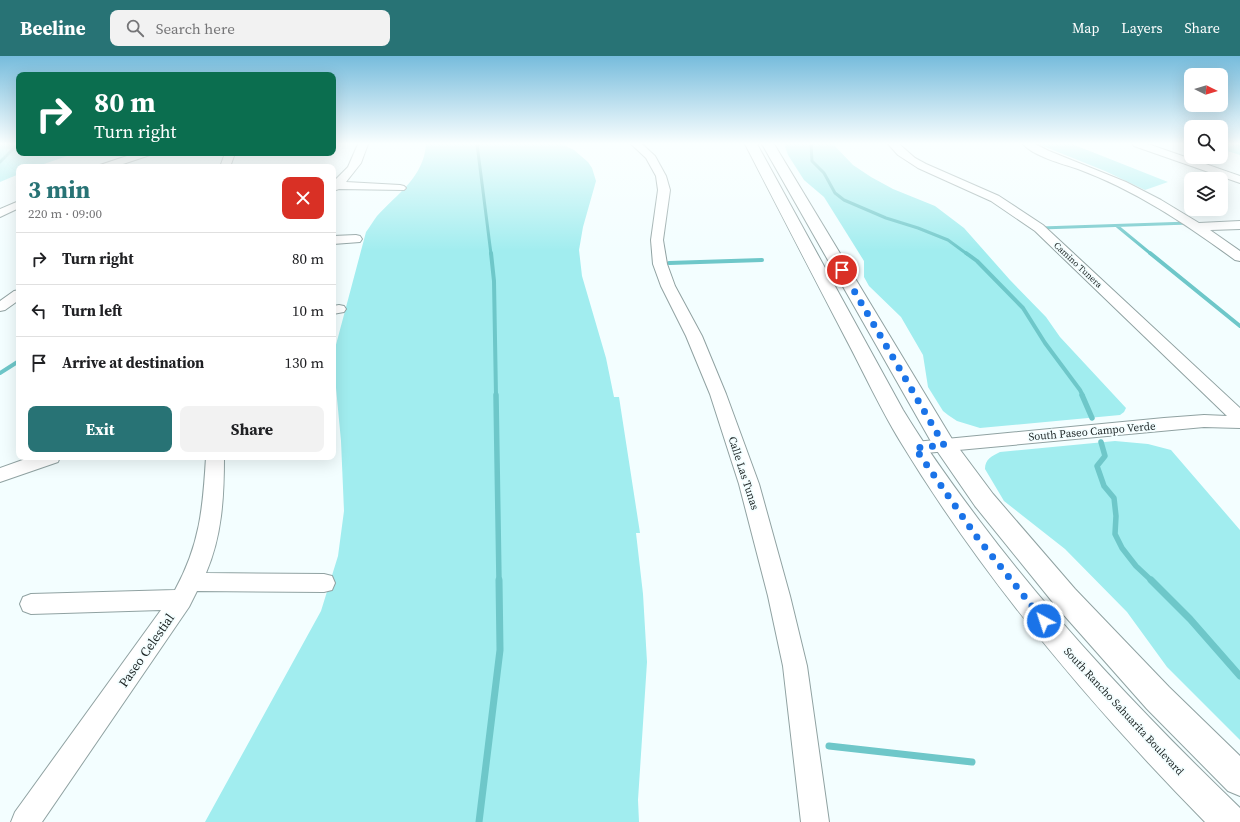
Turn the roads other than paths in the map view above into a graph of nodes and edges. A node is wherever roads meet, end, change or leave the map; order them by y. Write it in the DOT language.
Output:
graph roads {
  1 [pos="662,180"];
  2 [pos="771,180"];
  3 [pos="789,180"];
  4 [pos="952,180"];
  5 [pos="1114,180"];
  6 [pos="336,186"];
  7 [pos="400,188"];
  8 [pos="16,205"];
  9 [pos="0,213"];
  10 [pos="1240,225"];
  11 [pos="1198,227"];
  12 [pos="356,239"];
  13 [pos="336,240"];
  14 [pos="1240,257"];
  15 [pos="1240,418"];
  16 [pos="1240,422"];
  17 [pos="944,445"];
  18 [pos="915,448"];
  19 [pos="42,460"];
  20 [pos="215,460"];
  21 [pos="0,474"];
  22 [pos="324,583"];
  23 [pos="186,591"];
  24 [pos="31,604"];
  25 [pos="1240,779"];
  26 [pos="25,822"];
  27 [pos="815,822"];
  28 [pos="1229,822"];
  1 -- 27 [label="street, Calle Las Tunas"];
  2 -- 18 [label="street, South Rancho Sahuarita Boulevard"];
  3 -- 17 [label="street"];
  4 -- 15 [label="street, Camino Tunera"];
  5 -- 11 [label="street"];
  6 -- 7 [label="street"];
  8 -- 9 [label="street"];
  10 -- 11 [label="street"];
  11 -- 14 [label="street"];
  12 -- 13 [label="street"];
  16 -- 17 [label="street, South Paseo Campo Verde"];
  17 -- 18 [label="street, South Paseo Campo Verde"];
  17 -- 25 [label="street"];
  18 -- 28 [label="street, South Rancho Sahuarita Boulevard"];
  19 -- 21 [label="street"];
  20 -- 23 [label="street, Paseo Celestial"];
  22 -- 23 [label="street"];
  23 -- 24 [label="street"];
  23 -- 26 [label="street, Paseo Celestial"];
}
